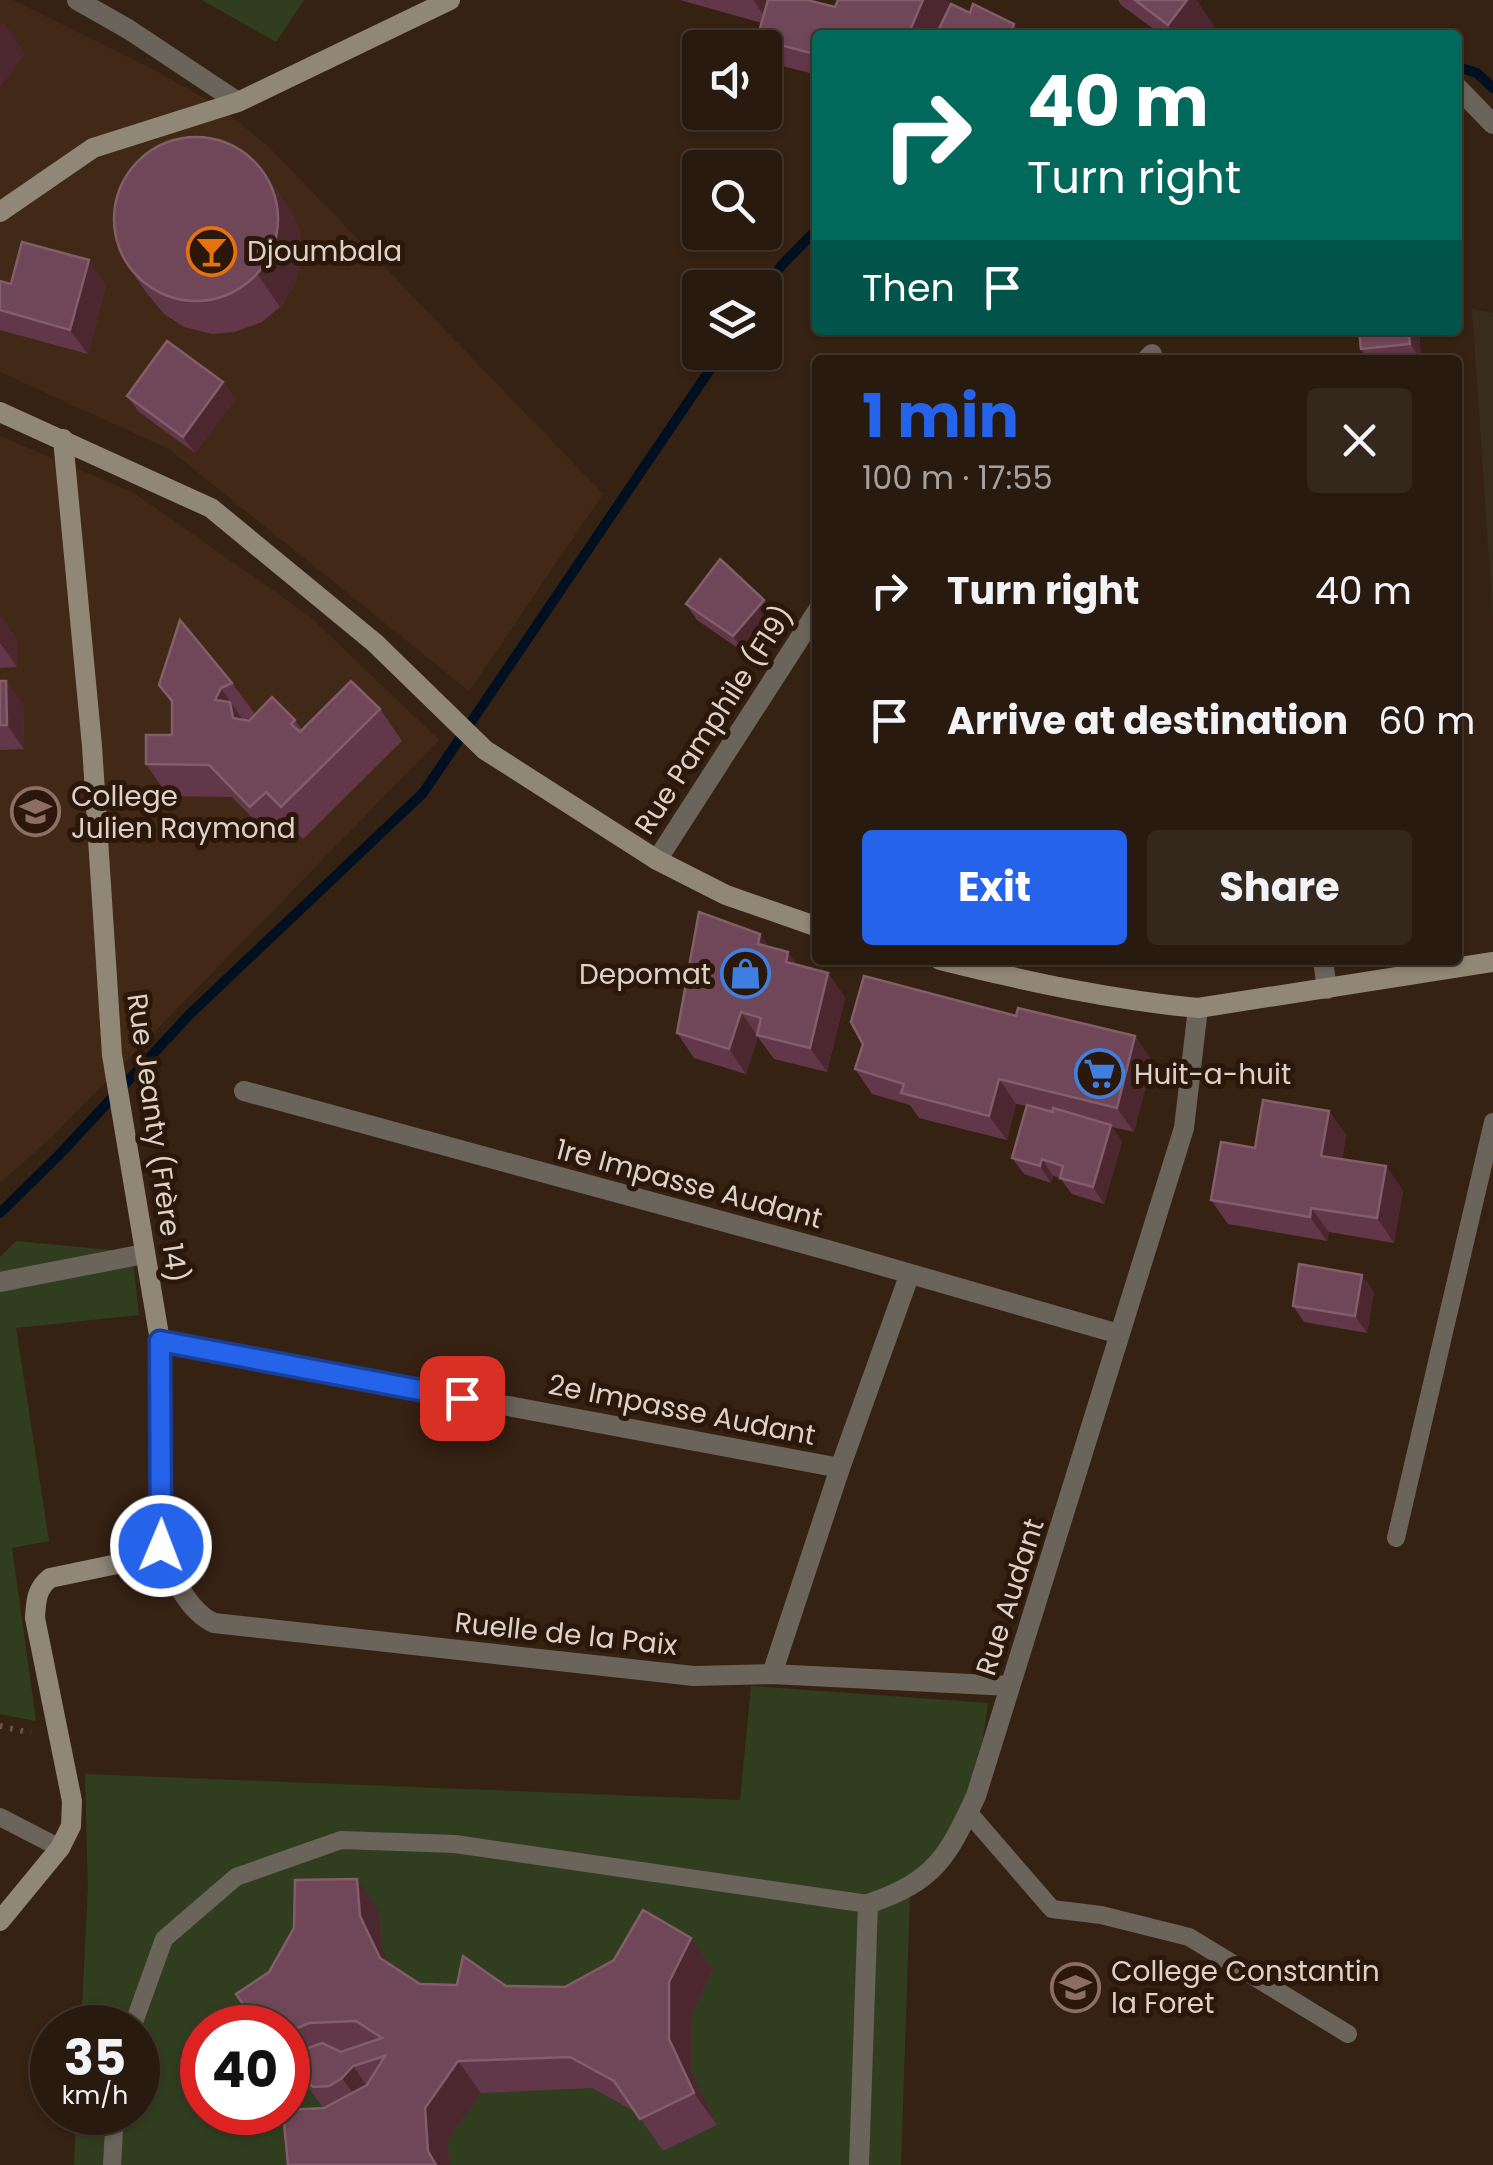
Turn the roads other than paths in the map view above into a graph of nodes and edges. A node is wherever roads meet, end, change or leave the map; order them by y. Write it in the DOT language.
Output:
graph roads {
  1 [pos="78,0"];
  2 [pos="450,0"];
  3 [pos="1462,92"];
  4 [pos="238,102"];
  5 [pos="1493,124"];
  6 [pos="1,210"];
  7 [pos="0,412"];
  8 [pos="64,439"];
  9 [pos="812,619"];
  10 [pos="657,860"];
  11 [pos="812,924"];
  12 [pos="1493,962"];
  13 [pos="964,965"];
  14 [pos="1324,965"];
  15 [pos="1326,989"];
  16 [pos="1198,1008"];
  17 [pos="244,1091"];
  18 [pos="1493,1122"];
  19 [pos="144,1254"];
  20 [pos="910,1276"];
  21 [pos="0,1282"];
  22 [pos="1119,1334"];
  23 [pos="160,1341"];
  24 [pos="840,1468"];
  25 [pos="1396,1538"];
  26 [pos="161,1546"];
  27 [pos="772,1674"];
  28 [pos="1010,1686"];
  29 [pos="968,1812"];
  30 [pos="0,1818"];
  31 [pos="60,1848"];
  32 [pos="868,1904"];
  33 [pos="0,1921"];
  34 [pos="140,2005"];
  35 [pos="1348,2034"];
  36 [pos="114,2135"];
  37 [pos="112,2165"];
  38 [pos="859,2165"];
  1 -- 4 [label="street"];
  2 -- 4 [label="street"];
  3 -- 5 [label="street"];
  4 -- 6 [label="street"];
  7 -- 8 [label="street"];
  8 -- 10 [label="street"];
  8 -- 19 [label="street, Rue Jeanty (Frère 14)"];
  9 -- 10 [label="street, Rue Pamphile (F19)"];
  10 -- 11 [label="street"];
  12 -- 15 [label="street"];
  13 -- 16 [label="street"];
  14 -- 15 [label="street"];
  15 -- 16 [label="street"];
  16 -- 22 [label="street, Rue Audant"];
  17 -- 20 [label="street, 1re Impasse Audant"];
  18 -- 25 [label="lane"];
  19 -- 21 [label="street"];
  19 -- 23 [label="street, Rue Jeanty (Frère 14)"];
  20 -- 22 [label="street, 1re Impasse Audant"];
  20 -- 24 [label="street"];
  22 -- 28 [label="street, Rue Audant"];
  23 -- 24 [label="street, 2e Impasse Audant"];
  23 -- 26 [label="street, Rue Jeanty (Frère 14)"];
  24 -- 27 [label="street"];
  26 -- 27 [label="street, Ruelle de la Paix"];
  26 -- 31 [label="street"];
  27 -- 28 [label="street, Ruelle de la Paix"];
  28 -- 29 [label="street, Rue Audant"];
  29 -- 32 [label="street, Rue Audant"];
  29 -- 35 [label="lane"];
  30 -- 31 [label="lane"];
  31 -- 33 [label="street"];
  32 -- 34 [label="lane"];
  32 -- 38 [label="street"];
  36 -- 37 [label="lane"];
}
